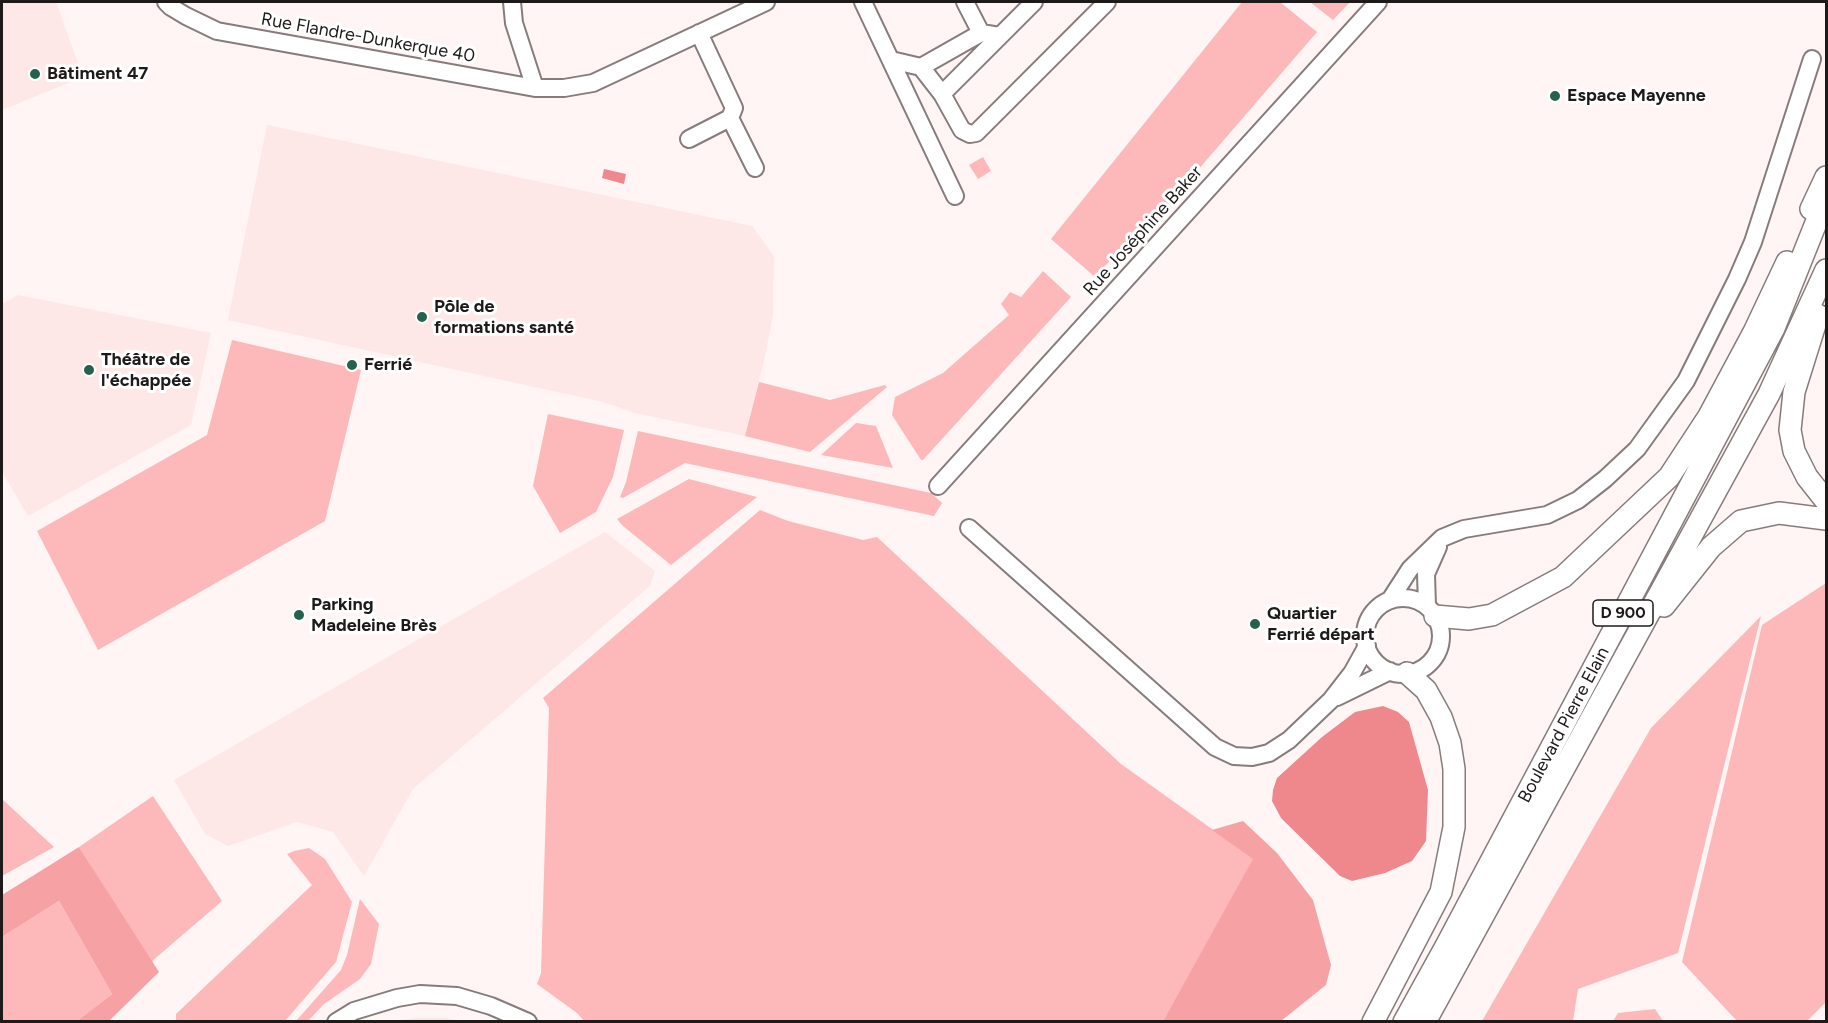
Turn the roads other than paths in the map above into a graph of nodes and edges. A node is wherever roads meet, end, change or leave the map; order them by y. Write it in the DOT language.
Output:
graph roads {
  1 [pos="166,2"];
  2 [pos="512,2"];
  3 [pos="766,2"];
  4 [pos="863,2"];
  5 [pos="965,2"];
  6 [pos="1034,2"];
  7 [pos="1107,2"];
  8 [pos="1378,2"];
  9 [pos="699,33"];
  10 [pos="981,33"];
  11 [pos="1000,36"];
  12 [pos="1812,59"];
  13 [pos="891,60"];
  14 [pos="921,67"];
  15 [pos="535,88"];
  16 [pos="942,94"];
  17 [pos="730,118"];
  18 [pos="689,139"];
  19 [pos="754,168"];
  20 [pos="1827,177"];
  21 [pos="955,196"];
  22 [pos="1827,198"];
  23 [pos="1827,270"];
  24 [pos="1827,285"];
  25 [pos="938,486"];
  26 [pos="1827,501"];
  27 [pos="1827,519"];
  28 [pos="969,528"];
  29 [pos="1442,538"];
  30 [pos="1390,600"];
  31 [pos="1431,611"];
  32 [pos="1367,646"];
  33 [pos="1627,654"];
  34 [pos="1399,672"];
  35 [pos="1331,700"];
  36 [pos="336,1022"];
  37 [pos="528,1022"];
  38 [pos="1373,1022"];
  39 [pos="1404,1022"];
  40 [pos="1425,1022"];
  1 -- 15 [label="street, Rue Flandre-Dunkerque 40"];
  2 -- 15 [label="street"];
  3 -- 9 [label="street, Rue Flandre-Dunkerque 40"];
  4 -- 13 [label="street"];
  5 -- 10 [label="street"];
  6 -- 11 [label="street"];
  7 -- 16 [label="street"];
  8 -- 25 [label="street, Rue Joséphine Baker"];
  9 -- 15 [label="street, Rue Flandre-Dunkerque 40"];
  9 -- 17 [label="street"];
  10 -- 11 [label="street"];
  10 -- 14 [label="street"];
  11 -- 16 [label="street"];
  12 -- 29 [label="street"];
  13 -- 14 [label="street"];
  13 -- 21 [label="street"];
  14 -- 16 [label="street"];
  17 -- 18 [label="street"];
  17 -- 19 [label="street"];
  20 -- 31 [label="main road"];
  22 -- 39 [label="main road, Boulevard Pierre Elain / D 900"];
  23 -- 33 [label="main road, Boulevard Pierre Elain / D 900"];
  24 -- 26 [label="main road"];
  27 -- 33 [label="main road"];
  28 -- 35 [label="street"];
  29 -- 30 [label="street"];
  29 -- 31 [label="street"];
  30 -- 31 [label="street"];
  30 -- 32 [label="street"];
  31 -- 34 [label="street"];
  32 -- 34 [label="street"];
  32 -- 35 [label="street"];
  33 -- 40 [label="main road, Boulevard Pierre Elain / D 900"];
  34 -- 35 [label="street"];
  34 -- 38 [label="main road"];
  36 -- 37 [label="street"];
}
